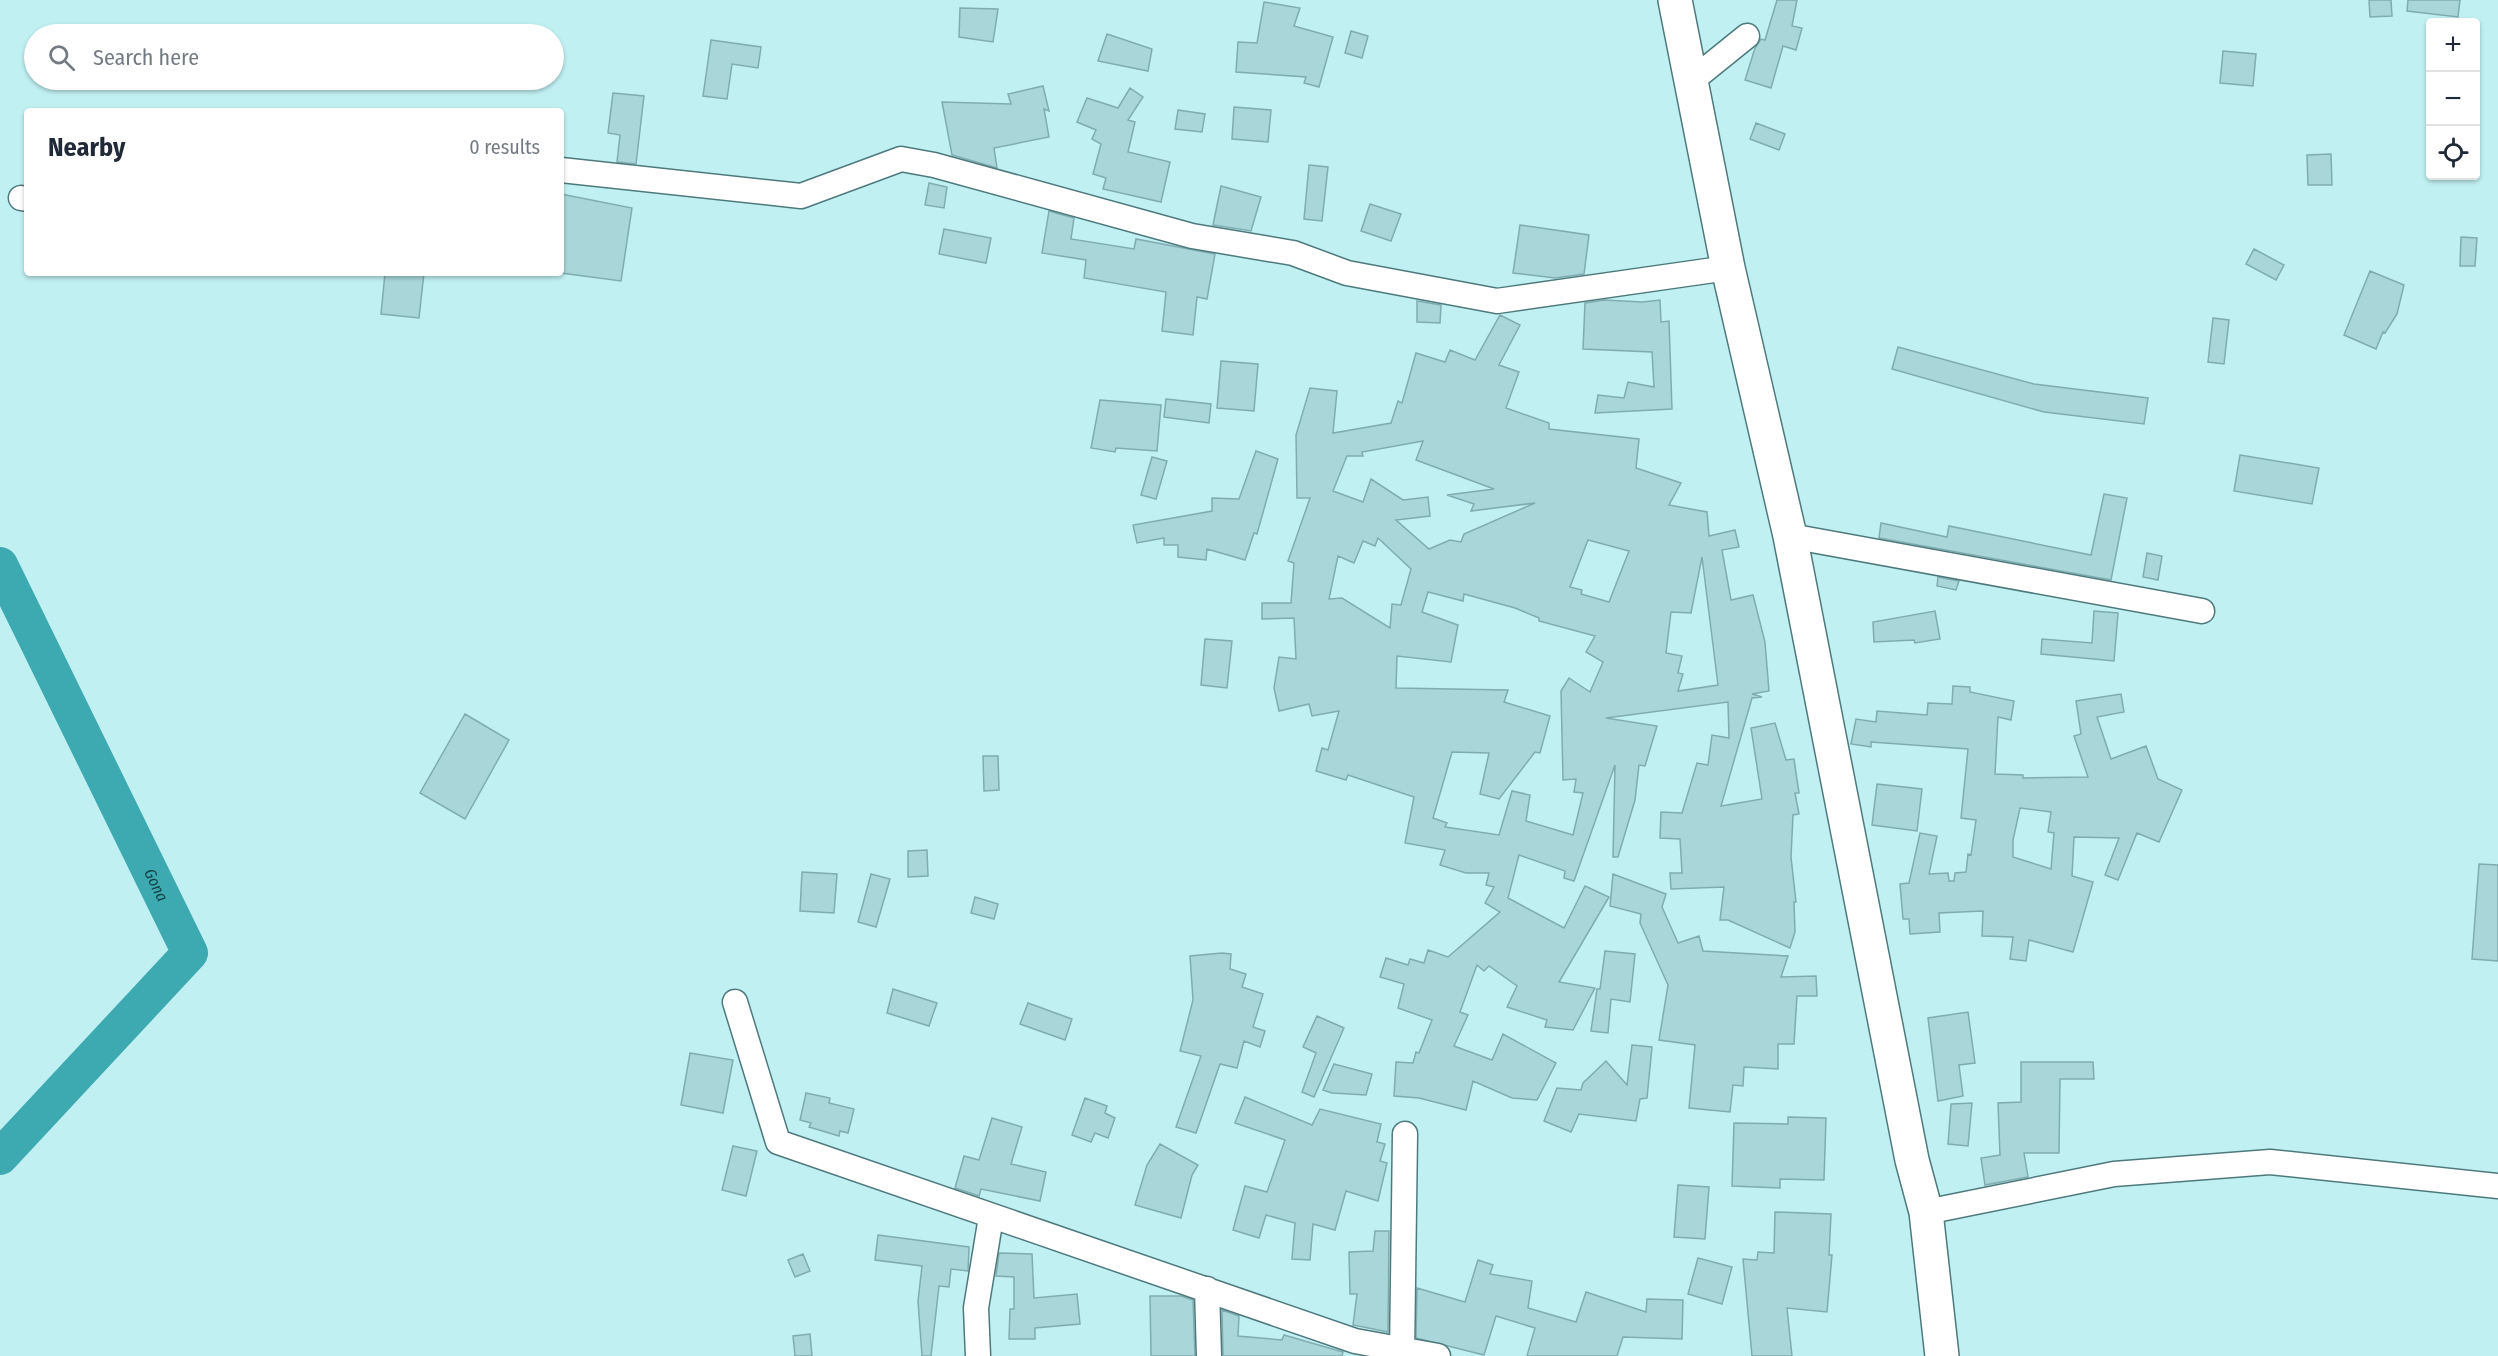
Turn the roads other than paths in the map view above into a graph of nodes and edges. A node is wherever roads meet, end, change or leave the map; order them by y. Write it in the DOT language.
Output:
graph roads {
  1 [pos="1675,0"];
  2 [pos="1747,36"];
  3 [pos="1690,82"];
  4 [pos="564,170"];
  5 [pos="1728,268"];
  6 [pos="1790,536"];
  7 [pos="2202,611"];
  8 [pos="735,1002"];
  9 [pos="1405,1134"];
  10 [pos="2498,1186"];
  11 [pos="1926,1212"];
  12 [pos="992,1217"];
  13 [pos="1207,1289"];
  14 [pos="1402,1354"];
  15 [pos="978,1356"];
  16 [pos="1209,1356"];
  17 [pos="1438,1356"];
  18 [pos="1942,1356"];
  1 -- 3 [label="highway"];
  2 -- 3 [label="street"];
  3 -- 5 [label="highway"];
  4 -- 5 [label="street"];
  5 -- 6 [label="highway"];
  6 -- 7 [label="street"];
  6 -- 11 [label="highway"];
  8 -- 12 [label="street"];
  9 -- 14 [label="street"];
  10 -- 11 [label="street"];
  11 -- 18 [label="highway"];
  12 -- 13 [label="street"];
  12 -- 15 [label="street"];
  13 -- 14 [label="street"];
  13 -- 16 [label="street"];
  14 -- 17 [label="street"];
}
